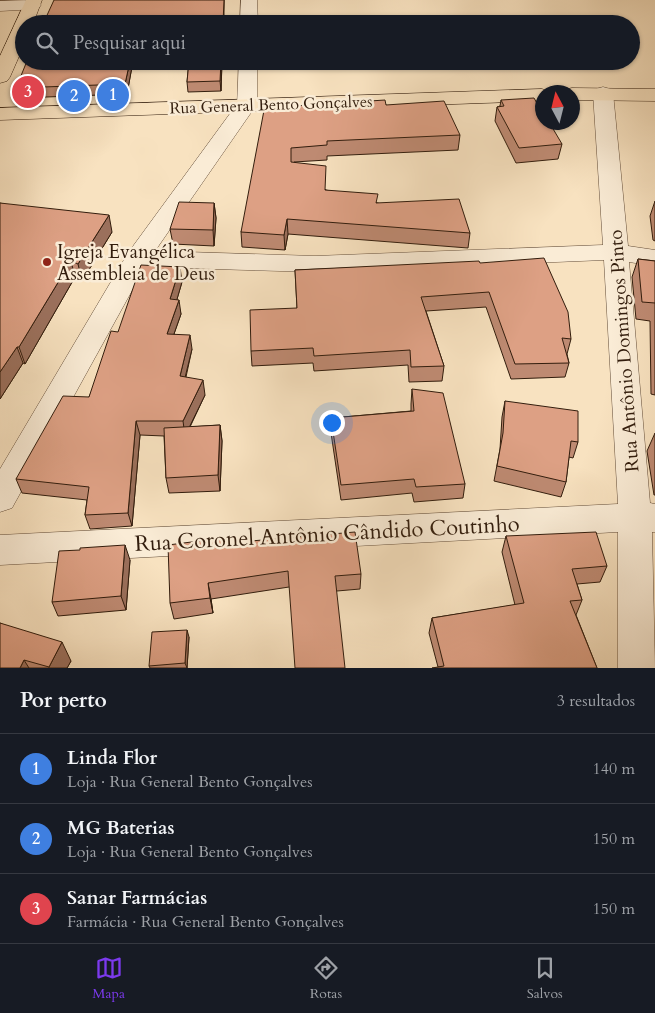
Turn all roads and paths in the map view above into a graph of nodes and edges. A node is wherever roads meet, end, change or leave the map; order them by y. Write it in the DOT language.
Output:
graph roads {
  1 [pos="249,0"];
  2 [pos="33,3"];
  3 [pos="0,6"];
  4 [pos="28,15"];
  5 [pos="249,15"];
  6 [pos="15,44"];
  7 [pos="248,70"];
  8 [pos="0,77"];
  9 [pos="603,93"];
  10 [pos="580,94"];
  11 [pos="535,95"];
  12 [pos="655,95"];
  13 [pos="247,104"];
  14 [pos="4,112"];
  15 [pos="616,252"];
  16 [pos="655,258"];
  17 [pos="137,259"];
  18 [pos="0,498"];
  19 [pos="645,517"];
  20 [pos="0,550"];
  21 [pos="638,668"];
  1 -- 5 [label="street"];
  2 -- 3 [label="street"];
  2 -- 4 [label="main road"];
  6 -- 8 [label="main road"];
  7 -- 13 [label="street"];
  9 -- 10 [label="main road"];
  9 -- 12 [label="main road"];
  9 -- 15 [label="street, Rua Antônio Domingos Pinto"];
  11 -- 13 [label="main road, Rua General Bento Gonçalves"];
  13 -- 14 [label="main road, Rua General Bento Gonçalves"];
  13 -- 17 [label="street"];
  15 -- 16 [label="street"];
  15 -- 17 [label="street"];
  15 -- 19 [label="street, Rua Antônio Domingos Pinto"];
  17 -- 18 [label="street"];
  19 -- 20 [label="street, Rua Coronel Antônio Cândido Coutinho"];
  19 -- 21 [label="street, Rua Antônio Domingos Pinto"];
}
